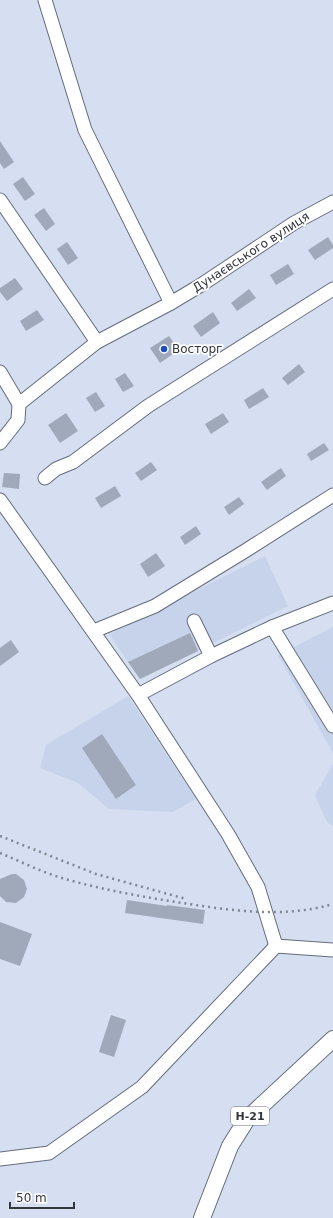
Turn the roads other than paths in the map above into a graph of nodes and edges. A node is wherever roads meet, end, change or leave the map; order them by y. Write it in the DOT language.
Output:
graph roads {
  1 [pos="44,0"];
  2 [pos="0,200"];
  3 [pos="332,202"];
  4 [pos="333,289"];
  5 [pos="171,303"];
  6 [pos="97,342"];
  7 [pos="0,372"];
  8 [pos="19,404"];
  9 [pos="0,443"];
  10 [pos="45,478"];
  11 [pos="333,495"];
  12 [pos="0,500"];
  13 [pos="333,603"];
  14 [pos="194,621"];
  15 [pos="272,627"];
  16 [pos="94,631"];
  17 [pos="211,656"];
  18 [pos="138,695"];
  19 [pos="333,726"];
  20 [pos="276,946"];
  21 [pos="333,950"];
  22 [pos="333,1039"];
  23 [pos="0,1159"];
  24 [pos="202,1218"];
  1 -- 5 [label="street"];
  2 -- 6 [label="street"];
  3 -- 5 [label="street, Дунаєвського вулиця"];
  4 -- 10 [label="street"];
  5 -- 6 [label="street, Дунаєвського вулиця"];
  6 -- 8 [label="street, Дунаєвського вулиця"];
  7 -- 8 [label="street"];
  8 -- 9 [label="street"];
  11 -- 16 [label="street"];
  12 -- 16 [label="street"];
  13 -- 15 [label="street"];
  14 -- 17 [label="street"];
  15 -- 17 [label="street"];
  15 -- 19 [label="street"];
  16 -- 18 [label="street"];
  17 -- 18 [label="street"];
  18 -- 20 [label="street"];
  20 -- 21 [label="street"];
  20 -- 23 [label="street"];
  22 -- 24 [label="main road, Н-21"];
}
